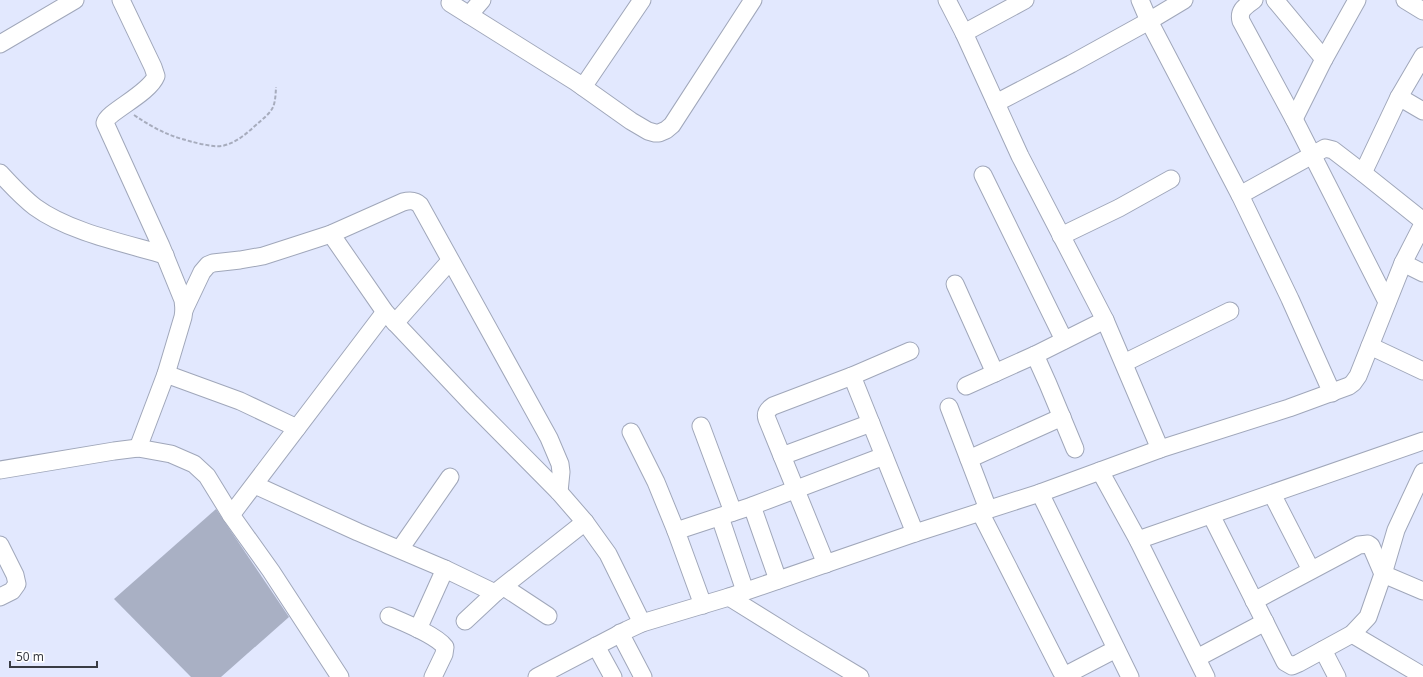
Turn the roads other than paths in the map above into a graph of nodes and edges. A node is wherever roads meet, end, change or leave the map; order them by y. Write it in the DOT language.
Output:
graph roads {
  1 [pos="76,0"];
  2 [pos="120,0"];
  3 [pos="482,0"];
  4 [pos="642,0"];
  5 [pos="753,0"];
  6 [pos="947,0"];
  7 [pos="1025,0"];
  8 [pos="1140,0"];
  9 [pos="1184,0"];
  10 [pos="1254,0"];
  11 [pos="1275,0"];
  12 [pos="1357,0"];
  13 [pos="1405,0"];
  14 [pos="450,3"];
  15 [pos="1423,11"];
  16 [pos="469,15"];
  17 [pos="1149,21"];
  18 [pos="964,33"];
  19 [pos="0,44"];
  20 [pos="1423,56"];
  21 [pos="1324,59"];
  22 [pos="583,87"];
  23 [pos="1399,97"];
  24 [pos="996,103"];
  25 [pos="1423,111"];
  26 [pos="1294,119"];
  27 [pos="1312,155"];
  28 [pos="0,173"];
  29 [pos="1362,173"];
  30 [pos="983,175"];
  31 [pos="1171,180"];
  32 [pos="1240,195"];
  33 [pos="1423,223"];
  34 [pos="331,234"];
  35 [pos="1061,236"];
  36 [pos="165,254"];
  37 [pos="450,261"];
  38 [pos="1403,263"];
  39 [pos="1423,273"];
  40 [pos="955,284"];
  41 [pos="1387,302"];
  42 [pos="184,310"];
  43 [pos="1230,311"];
  44 [pos="390,317"];
  45 [pos="1105,320"];
  46 [pos="1064,340"];
  47 [pos="1370,346"];
  48 [pos="910,351"];
  49 [pos="1035,355"];
  50 [pos="1124,363"];
  51 [pos="1423,372"];
  52 [pos="995,373"];
  53 [pos="166,374"];
  54 [pos="852,376"];
  55 [pos="966,386"];
  56 [pos="1332,393"];
  57 [pos="949,407"];
  58 [pos="1062,417"];
  59 [pos="871,423"];
  60 [pos="701,426"];
  61 [pos="297,428"];
  62 [pos="631,432"];
  63 [pos="1423,441"];
  64 [pos="138,448"];
  65 [pos="1075,449"];
  66 [pos="1160,449"];
  67 [pos="782,456"];
  68 [pos="884,456"];
  69 [pos="969,459"];
  70 [pos="0,470"];
  71 [pos="1100,471"];
  72 [pos="1423,472"];
  73 [pos="450,477"];
  74 [pos="255,485"];
  75 [pos="795,490"];
  76 [pos="559,492"];
  77 [pos="1040,493"];
  78 [pos="1272,494"];
  79 [pos="752,506"];
  80 [pos="984,511"];
  81 [pos="727,514"];
  82 [pos="231,515"];
  83 [pos="1211,515"];
  84 [pos="585,522"];
  85 [pos="676,531"];
  86 [pos="915,533"];
  87 [pos="1138,540"];
  88 [pos="0,544"];
  89 [pos="400,549"];
  90 [pos="826,564"];
  91 [pos="445,569"];
  92 [pos="1311,570"];
  93 [pos="1384,574"];
  94 [pos="778,580"];
  95 [pos="500,590"];
  96 [pos="1423,590"];
  97 [pos="737,594"];
  98 [pos="0,597"];
  99 [pos="1254,601"];
  100 [pos="703,605"];
  101 [pos="389,616"];
  102 [pos="548,616"];
  103 [pos="465,621"];
  104 [pos="1265,622"];
  105 [pos="642,624"];
  106 [pos="418,629"];
  107 [pos="620,634"];
  108 [pos="1352,634"];
  109 [pos="596,646"];
  110 [pos="1116,649"];
  111 [pos="1323,650"];
  112 [pos="1197,658"];
  113 [pos="1423,676"];
  114 [pos="340,677"];
  115 [pos="433,677"];
  116 [pos="537,677"];
  117 [pos="613,677"];
  118 [pos="643,677"];
  119 [pos="860,677"];
  120 [pos="1130,677"];
  121 [pos="1206,677"];
  122 [pos="1337,677"];
  1 -- 19 [label="street"];
  2 -- 36 [label="street"];
  3 -- 16 [label="street"];
  4 -- 22 [label="street"];
  5 -- 22 [label="street"];
  6 -- 18 [label="street"];
  7 -- 18 [label="street"];
  8 -- 17 [label="street"];
  9 -- 17 [label="street"];
  10 -- 26 [label="street"];
  11 -- 21 [label="street"];
  12 -- 21 [label="street"];
  13 -- 15 [label="street"];
  14 -- 16 [label="street"];
  16 -- 22 [label="street"];
  17 -- 24 [label="street"];
  17 -- 32 [label="street"];
  18 -- 24 [label="street"];
  20 -- 23 [label="street"];
  21 -- 26 [label="street"];
  23 -- 25 [label="street"];
  23 -- 29 [label="street"];
  24 -- 35 [label="street"];
  26 -- 27 [label="street"];
  27 -- 29 [label="street"];
  27 -- 32 [label="street"];
  27 -- 41 [label="street"];
  28 -- 36 [label="street"];
  29 -- 33 [label="street"];
  30 -- 46 [label="street"];
  31 -- 35 [label="street"];
  32 -- 56 [label="street"];
  33 -- 38 [label="street"];
  34 -- 37 [label="street"];
  34 -- 42 [label="street"];
  34 -- 44 [label="street"];
  35 -- 45 [label="street"];
  36 -- 42 [label="street"];
  37 -- 44 [label="street"];
  37 -- 76 [label="street"];
  38 -- 39 [label="street"];
  38 -- 41 [label="street"];
  40 -- 52 [label="street"];
  41 -- 47 [label="street"];
  42 -- 53 [label="street"];
  43 -- 50 [label="street"];
  44 -- 61 [label="street"];
  44 -- 76 [label="street"];
  45 -- 46 [label="street"];
  45 -- 50 [label="street"];
  46 -- 49 [label="street"];
  47 -- 51 [label="street"];
  47 -- 56 [label="street"];
  48 -- 54 [label="street"];
  49 -- 52 [label="street"];
  49 -- 58 [label="street"];
  50 -- 66 [label="street"];
  52 -- 55 [label="street"];
  53 -- 61 [label="street"];
  53 -- 64 [label="street"];
  54 -- 59 [label="street"];
  54 -- 67 [label="street"];
  56 -- 66 [label="street"];
  57 -- 69 [label="street"];
  58 -- 65 [label="street"];
  58 -- 69 [label="street"];
  59 -- 67 [label="street"];
  59 -- 68 [label="street"];
  60 -- 81 [label="street"];
  61 -- 74 [label="street"];
  62 -- 85 [label="street"];
  63 -- 78 [label="street"];
  64 -- 70 [label="street"];
  64 -- 82 [label="street"];
  66 -- 71 [label="street"];
  67 -- 75 [label="street"];
  68 -- 75 [label="street"];
  68 -- 86 [label="street"];
  69 -- 80 [label="street"];
  71 -- 77 [label="street"];
  71 -- 87 [label="street"];
  72 -- 93 [label="street"];
  73 -- 89 [label="street"];
  74 -- 82 [label="street"];
  74 -- 89 [label="street"];
  75 -- 79 [label="street"];
  75 -- 90 [label="street"];
  76 -- 84 [label="street"];
  77 -- 80 [label="street"];
  77 -- 110 [label="street"];
  78 -- 83 [label="street"];
  78 -- 92 [label="street"];
  79 -- 81 [label="street"];
  79 -- 94 [label="street"];
  80 -- 86 [label="street"];
  80 -- 110 [label="street"];
  81 -- 85 [label="street"];
  81 -- 97 [label="street"];
  82 -- 114 [label="street"];
  83 -- 87 [label="street"];
  83 -- 99 [label="street"];
  84 -- 95 [label="street"];
  84 -- 105 [label="street"];
  85 -- 100 [label="street"];
  86 -- 90 [label="street"];
  87 -- 112 [label="street"];
  88 -- 98 [label="street"];
  89 -- 91 [label="street"];
  90 -- 94 [label="street"];
  91 -- 95 [label="street"];
  91 -- 106 [label="street"];
  92 -- 93 [label="street"];
  92 -- 99 [label="street"];
  93 -- 96 [label="street"];
  93 -- 108 [label="street"];
  94 -- 97 [label="street"];
  95 -- 102 [label="street"];
  95 -- 103 [label="street"];
  97 -- 100 [label="street"];
  97 -- 119 [label="street"];
  99 -- 104 [label="street"];
  100 -- 105 [label="street"];
  101 -- 106 [label="street"];
  104 -- 111 [label="street"];
  104 -- 112 [label="street"];
  105 -- 107 [label="street"];
  106 -- 115 [label="street"];
  107 -- 109 [label="street"];
  107 -- 118 [label="street"];
  108 -- 111 [label="street"];
  108 -- 113 [label="street"];
  109 -- 116 [label="street"];
  109 -- 117 [label="street"];
  110 -- 120 [label="street"];
  111 -- 122 [label="street"];
  112 -- 121 [label="street"];
}
